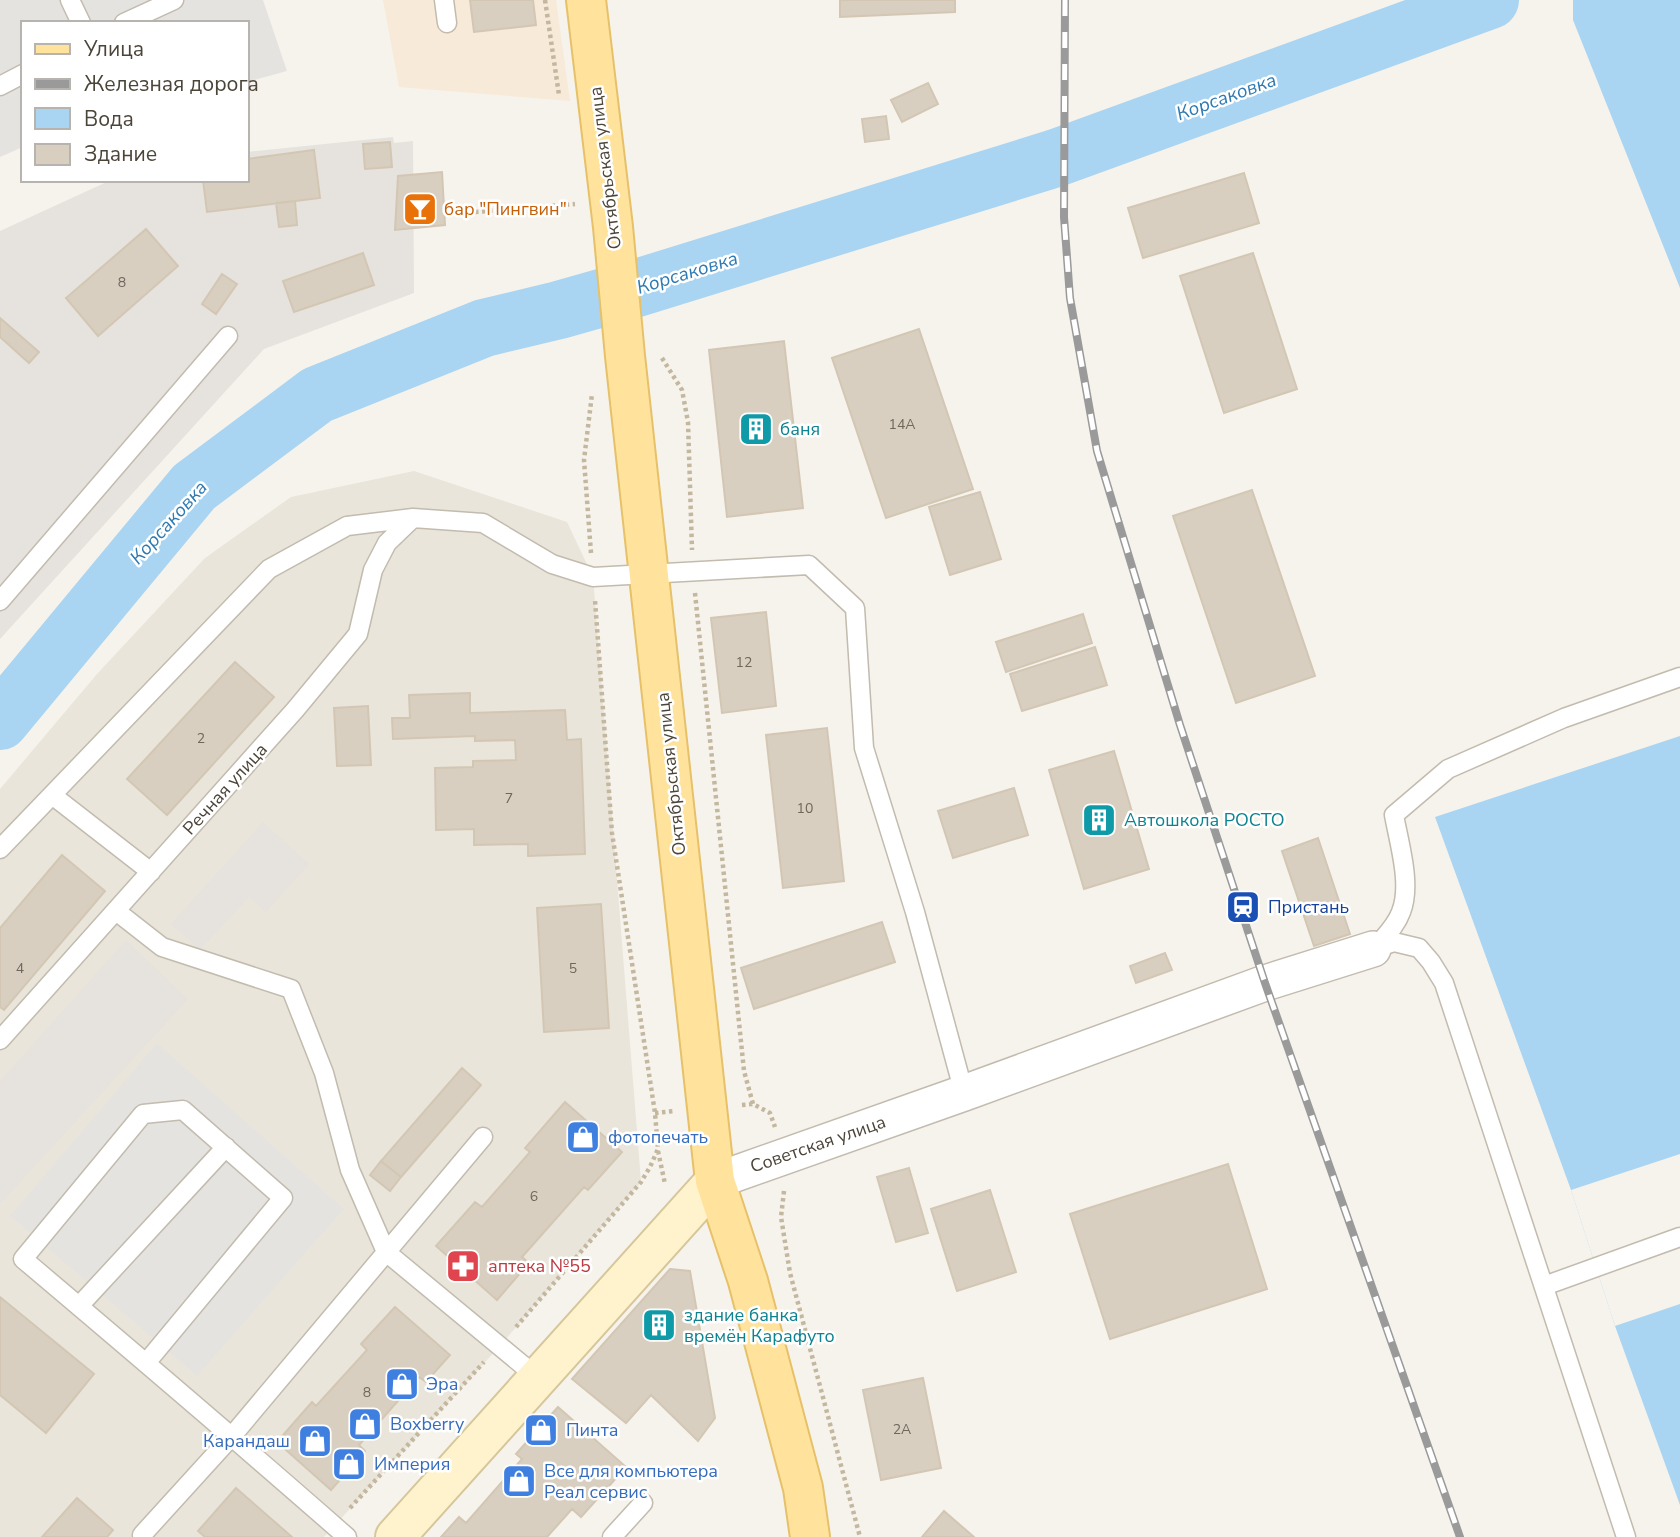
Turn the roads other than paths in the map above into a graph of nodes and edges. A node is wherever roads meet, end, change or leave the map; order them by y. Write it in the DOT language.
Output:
graph roads {
  1 [pos="70,0"];
  2 [pos="174,0"];
  3 [pos="444,0"];
  4 [pos="586,0"];
  5 [pos="80,21"];
  6 [pos="128,21"];
  7 [pos="447,23"];
  8 [pos="21,75"];
  9 [pos="0,86"];
  10 [pos="229,336"];
  11 [pos="413,518"];
  12 [pos="649,573"];
  13 [pos="0,601"];
  14 [pos="1680,677"];
  15 [pos="52,795"];
  16 [pos="0,849"];
  17 [pos="151,872"];
  18 [pos="116,911"];
  19 [pos="1373,949"];
  20 [pos="0,1040"];
  21 [pos="964,1093"];
  22 [pos="482,1137"];
  23 [pos="226,1147"];
  24 [pos="715,1181"];
  25 [pos="1680,1237"];
  26 [pos="386,1252"];
  27 [pos="1544,1286"];
  28 [pos="79,1306"];
  29 [pos="146,1363"];
  30 [pos="537,1377"];
  31 [pos="232,1436"];
  32 [pos="643,1503"];
  33 [pos="142,1535"];
  34 [pos="347,1537"];
  35 [pos="395,1537"];
  36 [pos="612,1537"];
  37 [pos="810,1537"];
  38 [pos="1626,1537"];
  1 -- 5 [label="lane"];
  2 -- 6 [label="lane"];
  3 -- 7 [label="lane"];
  4 -- 12 [label="main road, Октябрьская улица"];
  8 -- 9 [label="lane"];
  10 -- 13 [label="lane"];
  11 -- 12 [label="lane"];
  11 -- 15 [label="lane"];
  11 -- 17 [label="lane, Речная улица"];
  12 -- 21 [label="lane"];
  12 -- 24 [label="main road, Октябрьская улица"];
  14 -- 19 [label="lane"];
  15 -- 16 [label="lane"];
  15 -- 17 [label="lane"];
  17 -- 18 [label="lane, Речная улица"];
  18 -- 20 [label="lane, Речная улица"];
  18 -- 26 [label="lane"];
  19 -- 21 [label="street, Советская улица"];
  19 -- 27 [label="lane"];
  21 -- 24 [label="street, Советская улица"];
  22 -- 26 [label="lane"];
  23 -- 28 [label="lane"];
  23 -- 28 [label="lane"];
  23 -- 29 [label="lane"];
  24 -- 30 [label="street, Советская улица"];
  24 -- 37 [label="main road, Октябрьская улица"];
  25 -- 27 [label="lane"];
  26 -- 30 [label="lane"];
  26 -- 31 [label="lane"];
  27 -- 38 [label="lane"];
  28 -- 29 [label="lane"];
  29 -- 31 [label="lane"];
  30 -- 35 [label="street, Советская улица"];
  31 -- 33 [label="lane"];
  31 -- 34 [label="lane"];
  32 -- 36 [label="lane"];
}
